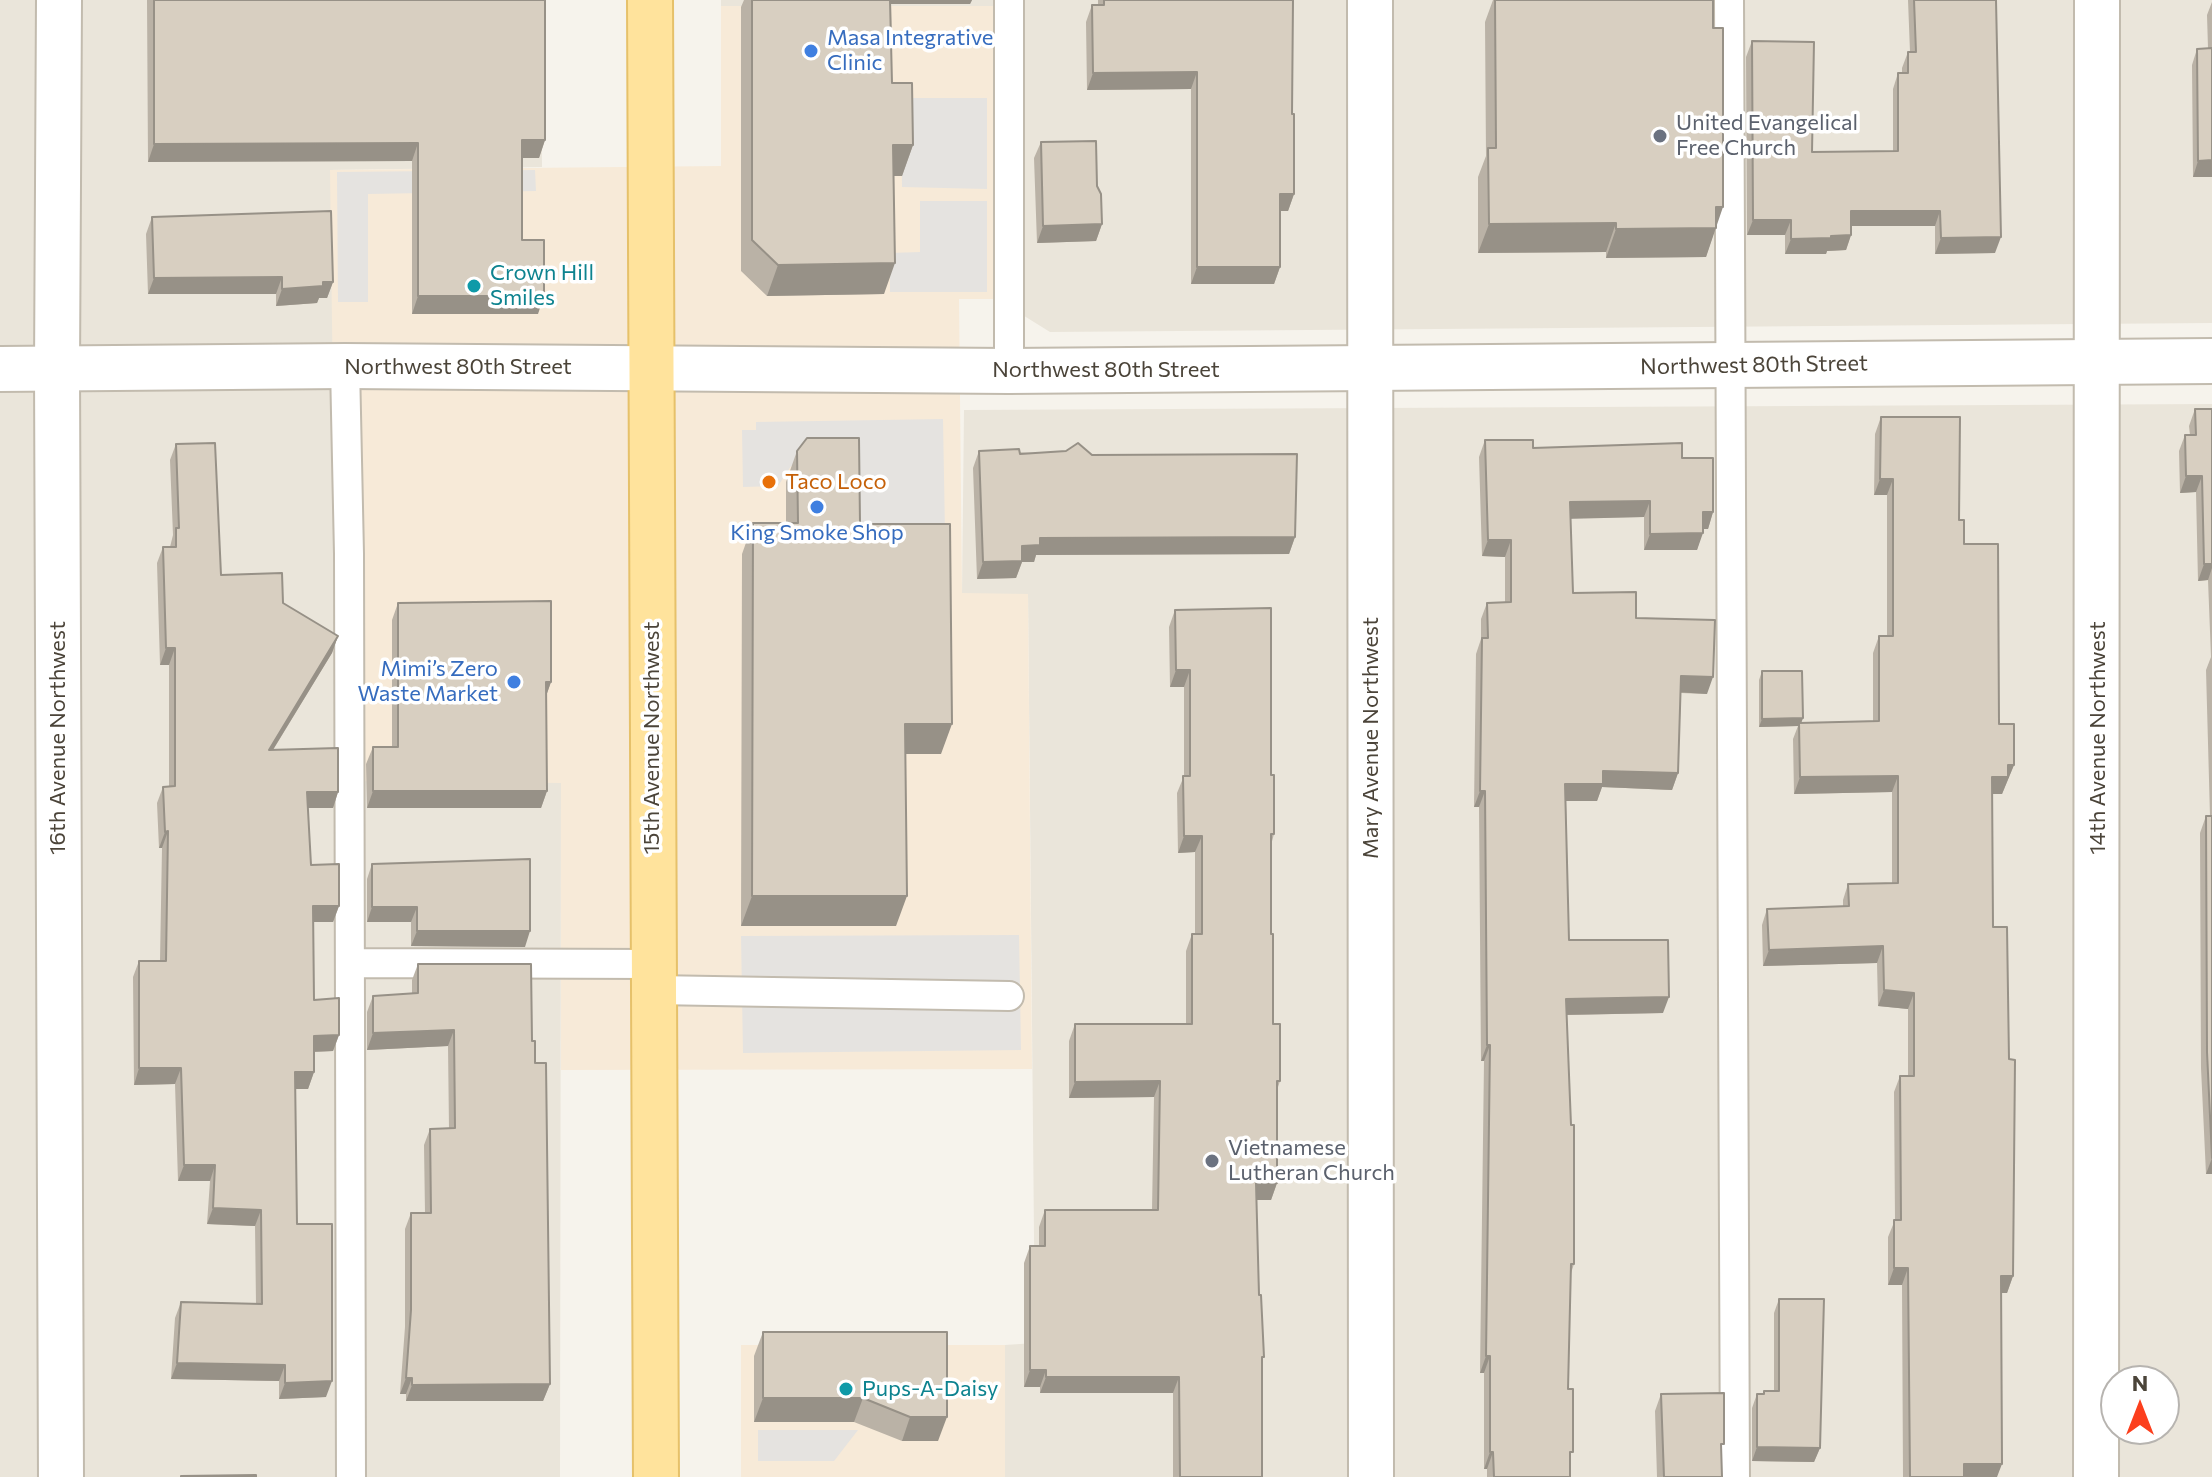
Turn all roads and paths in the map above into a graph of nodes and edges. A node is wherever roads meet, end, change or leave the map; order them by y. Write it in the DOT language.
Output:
graph roads {
  1 [pos="59,0"];
  2 [pos="650,0"];
  3 [pos="1009,0"];
  4 [pos="1370,0"];
  5 [pos="1729,0"];
  6 [pos="2097,0"];
  7 [pos="2212,361"];
  8 [pos="2098,362"];
  9 [pos="345,366"];
  10 [pos="1732,366"];
  11 [pos="0,369"];
  12 [pos="57,369"];
  13 [pos="1371,369"];
  14 [pos="650,370"];
  15 [pos="1009,371"];
  16 [pos="350,963"];
  17 [pos="654,977"];
  18 [pos="1009,996"];
  19 [pos="61,1477"];
  20 [pos="351,1477"];
  21 [pos="656,1477"];
  22 [pos="1371,1477"];
  23 [pos="1735,1477"];
  24 [pos="2096,1477"];
  1 -- 12 [label="street, 16th Avenue Northwest"];
  2 -- 14 [label="main road, 15th Avenue Northwest"];
  3 -- 15 [label="lane"];
  4 -- 13 [label="street, Mary Avenue Northwest"];
  5 -- 10 [label="lane"];
  6 -- 8 [label="street, 14th Avenue Northwest"];
  7 -- 8 [label="street, Northwest 80th Street"];
  8 -- 10 [label="street, Northwest 80th Street"];
  8 -- 24 [label="street, 14th Avenue Northwest"];
  9 -- 12 [label="street, Northwest 80th Street"];
  9 -- 14 [label="street, Northwest 80th Street"];
  9 -- 16 [label="lane"];
  10 -- 13 [label="street, Northwest 80th Street"];
  10 -- 23 [label="lane"];
  11 -- 12 [label="street, Northwest 80th Street"];
  12 -- 19 [label="street, 16th Avenue Northwest"];
  13 -- 15 [label="street, Northwest 80th Street"];
  13 -- 22 [label="street, Mary Avenue Northwest"];
  14 -- 15 [label="street, Northwest 80th Street"];
  14 -- 17 [label="main road, 15th Avenue Northwest"];
  16 -- 17 [label="lane"];
  16 -- 20 [label="lane"];
  17 -- 18 [label="lane"];
  17 -- 21 [label="main road, 15th Avenue Northwest"];
}
